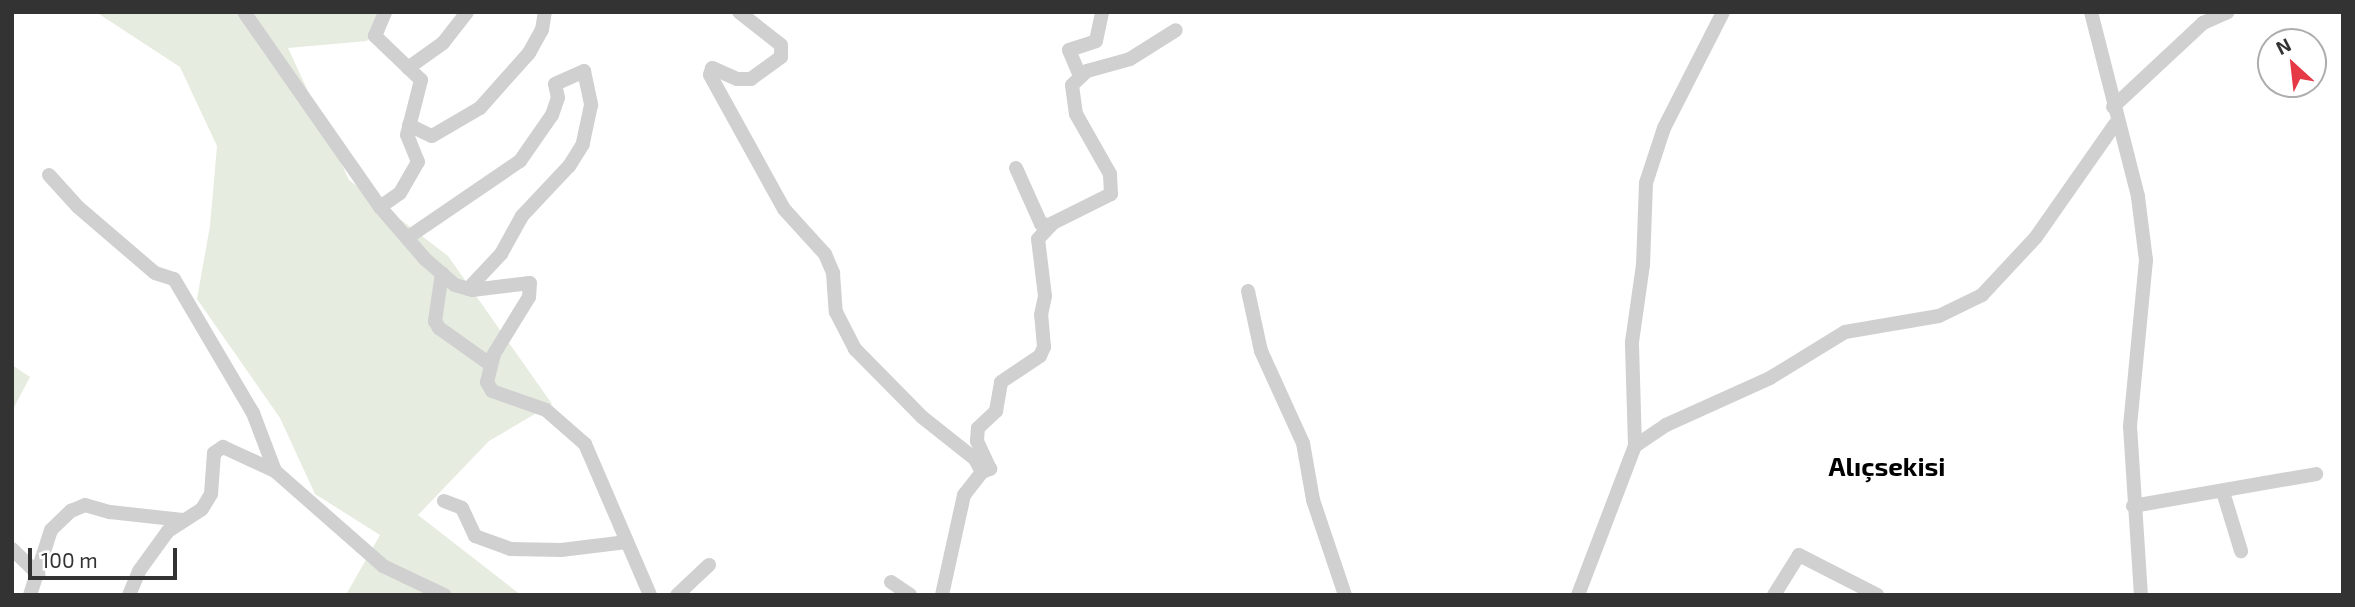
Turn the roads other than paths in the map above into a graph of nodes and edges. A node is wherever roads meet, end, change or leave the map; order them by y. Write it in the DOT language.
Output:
graph roads {
  1 [pos="244,12"];
  2 [pos="385,12"];
  3 [pos="467,12"];
  4 [pos="545,12"];
  5 [pos="739,12"];
  6 [pos="1102,12"];
  7 [pos="1723,12"];
  8 [pos="2091,12"];
  9 [pos="2228,12"];
  10 [pos="1176,30"];
  11 [pos="408,68"];
  12 [pos="1080,76"];
  13 [pos="2113,107"];
  14 [pos="2115,124"];
  15 [pos="409,125"];
  16 [pos="1016,168"];
  17 [pos="49,175"];
  18 [pos="380,207"];
  19 [pos="1051,225"];
  20 [pos="407,239"];
  21 [pos="442,273"];
  22 [pos="468,289"];
  23 [pos="1248,291"];
  24 [pos="491,365"];
  25 [pos="1635,446"];
  26 [pos="275,471"];
  27 [pos="982,472"];
  28 [pos="2316,474"];
  29 [pos="2223,492"];
  30 [pos="444,501"];
  31 [pos="2133,506"];
  32 [pos="185,520"];
  33 [pos="628,542"];
  34 [pos="12,550"];
  35 [pos="2241,551"];
  36 [pos="709,565"];
  37 [pos="39,575"];
  38 [pos="891,582"];
  39 [pos="30,595"];
  40 [pos="129,595"];
  41 [pos="444,595"];
  42 [pos="650,595"];
  43 [pos="677,595"];
  44 [pos="911,595"];
  45 [pos="942,595"];
  46 [pos="1345,595"];
  47 [pos="1578,595"];
  48 [pos="1774,595"];
  49 [pos="1877,595"];
  50 [pos="2141,595"];
  1 -- 18 [label="street"];
  2 -- 11 [label="street"];
  3 -- 11 [label="street"];
  4 -- 15 [label="street"];
  5 -- 27 [label="street"];
  6 -- 12 [label="street"];
  7 -- 25 [label="street"];
  8 -- 13 [label="street"];
  9 -- 13 [label="street"];
  10 -- 12 [label="street"];
  11 -- 15 [label="street"];
  12 -- 19 [label="street"];
  13 -- 14 [label="street"];
  14 -- 25 [label="street"];
  14 -- 31 [label="street"];
  15 -- 18 [label="street"];
  16 -- 19 [label="street"];
  17 -- 26 [label="street"];
  18 -- 20 [label="street"];
  19 -- 27 [label="street"];
  20 -- 21 [label="street"];
  20 -- 22 [label="street"];
  21 -- 22 [label="street"];
  21 -- 24 [label="street"];
  22 -- 24 [label="street"];
  23 -- 46 [label="street"];
  24 -- 33 [label="street"];
  25 -- 47 [label="street"];
  26 -- 32 [label="street"];
  26 -- 41 [label="street"];
  27 -- 45 [label="street"];
  28 -- 29 [label="street"];
  29 -- 31 [label="street"];
  29 -- 35 [label="street"];
  30 -- 33 [label="street"];
  31 -- 50 [label="street"];
  32 -- 37 [label="street"];
  32 -- 40 [label="street"];
  33 -- 42 [label="street"];
  34 -- 37 [label="street"];
  36 -- 43 [label="street"];
  37 -- 39 [label="street"];
  38 -- 44 [label="street"];
  48 -- 49 [label="street"];
}
